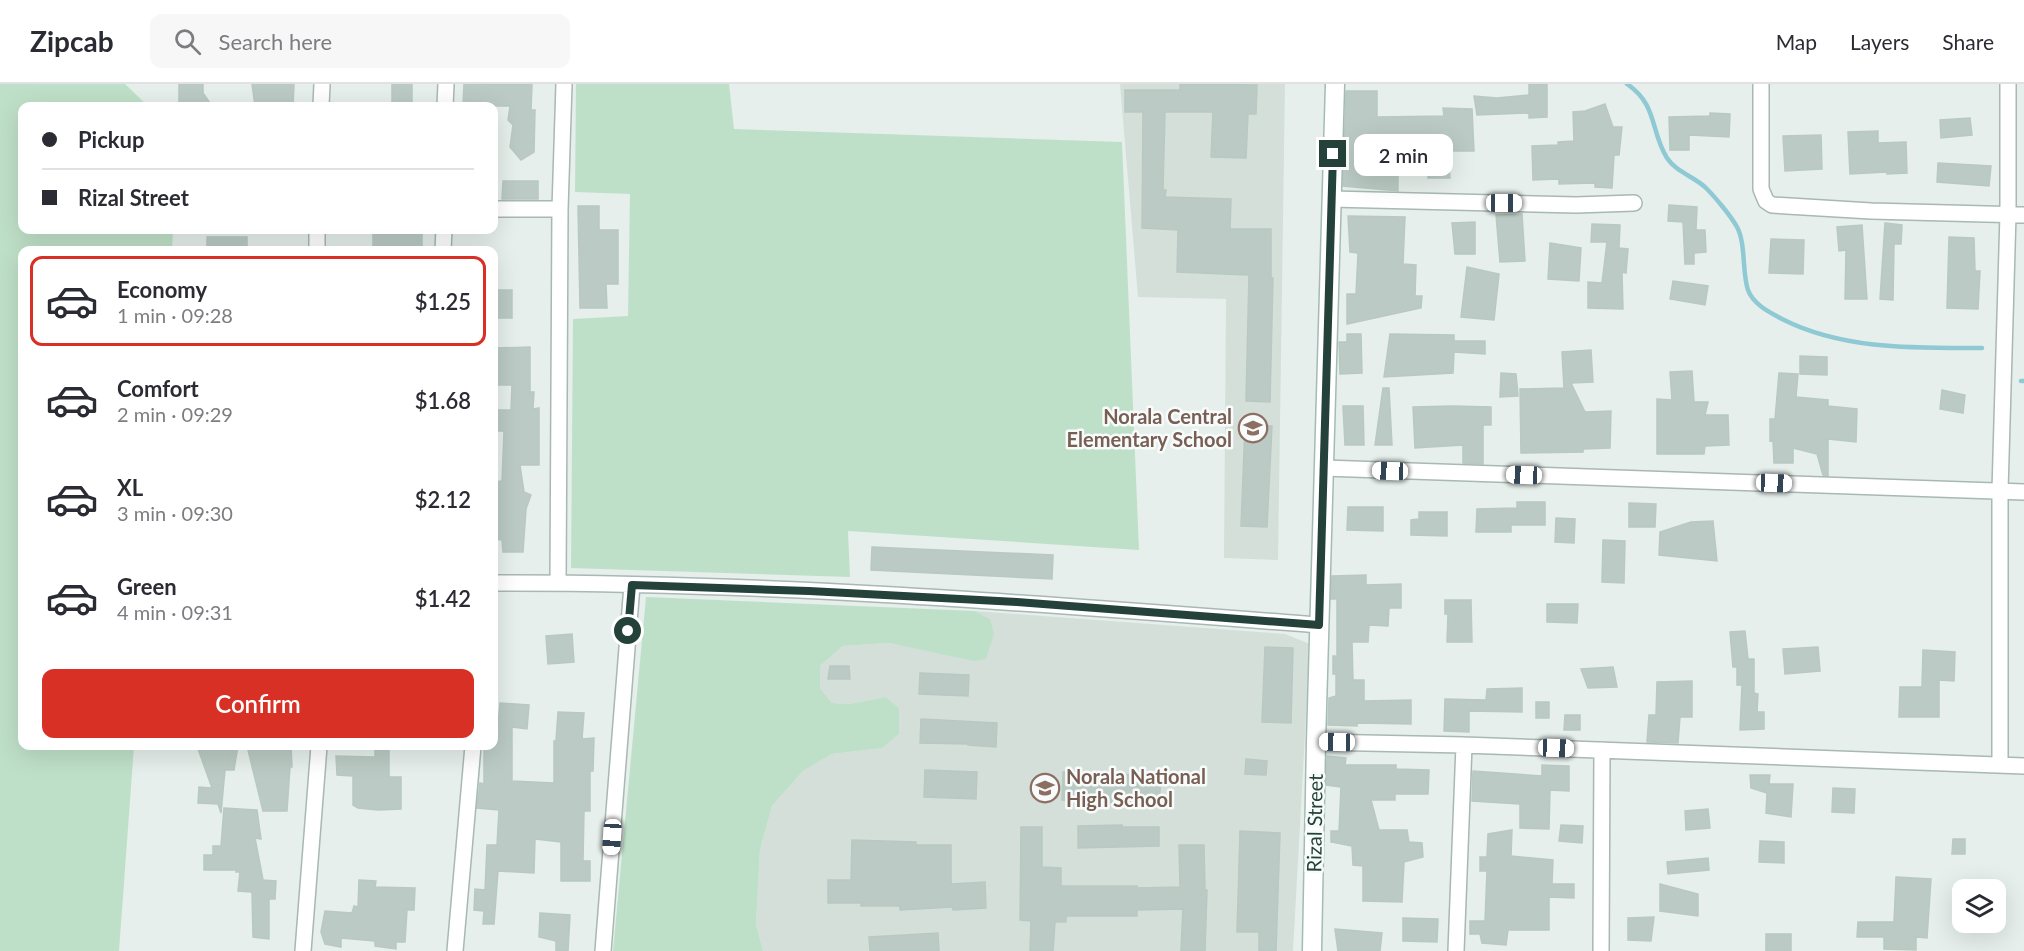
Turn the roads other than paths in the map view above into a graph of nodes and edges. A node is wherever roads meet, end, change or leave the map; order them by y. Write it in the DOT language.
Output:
graph roads {
  1 [pos="322,84"];
  2 [pos="446,84"];
  3 [pos="564,84"];
  4 [pos="1335,84"];
  5 [pos="1761,84"];
  6 [pos="2008,84"];
  7 [pos="321,102"];
  8 [pos="445,102"];
  9 [pos="1331,200"];
  10 [pos="1634,202"];
  11 [pos="498,209"];
  12 [pos="560,209"];
  13 [pos="2008,214"];
  14 [pos="2024,215"];
  15 [pos="1323,468"];
  16 [pos="2000,491"];
  17 [pos="2024,492"];
  18 [pos="498,583"];
  19 [pos="558,583"];
  20 [pos="632,585"];
  21 [pos="1319,625"];
  22 [pos="1316,742"];
  23 [pos="1464,745"];
  24 [pos="319,750"];
  25 [pos="473,750"];
  26 [pos="1602,750"];
  27 [pos="2000,765"];
  28 [pos="2024,765"];
  29 [pos="303,951"];
  30 [pos="455,951"];
  31 [pos="603,951"];
  32 [pos="1312,951"];
  33 [pos="1456,951"];
  34 [pos="1601,951"];
  1 -- 7 [label="street"];
  2 -- 8 [label="street"];
  3 -- 12 [label="street"];
  4 -- 9 [label="main road, Rizal Street"];
  5 -- 13 [label="street"];
  6 -- 13 [label="street"];
  9 -- 10 [label="street"];
  9 -- 15 [label="main road, Rizal Street"];
  11 -- 12 [label="street"];
  12 -- 19 [label="street"];
  13 -- 14 [label="street"];
  13 -- 16 [label="street"];
  15 -- 16 [label="street"];
  15 -- 21 [label="main road, Rizal Street"];
  16 -- 17 [label="street"];
  16 -- 27 [label="street"];
  18 -- 19 [label="street"];
  19 -- 20 [label="street"];
  20 -- 21 [label="street"];
  20 -- 31 [label="street"];
  21 -- 22 [label="main road, Rizal Street"];
  22 -- 23 [label="street"];
  22 -- 32 [label="main road, Rizal Street"];
  23 -- 26 [label="street"];
  23 -- 33 [label="street"];
  24 -- 29 [label="street"];
  25 -- 30 [label="street"];
  26 -- 27 [label="street"];
  26 -- 34 [label="street"];
  27 -- 28 [label="street"];
}
